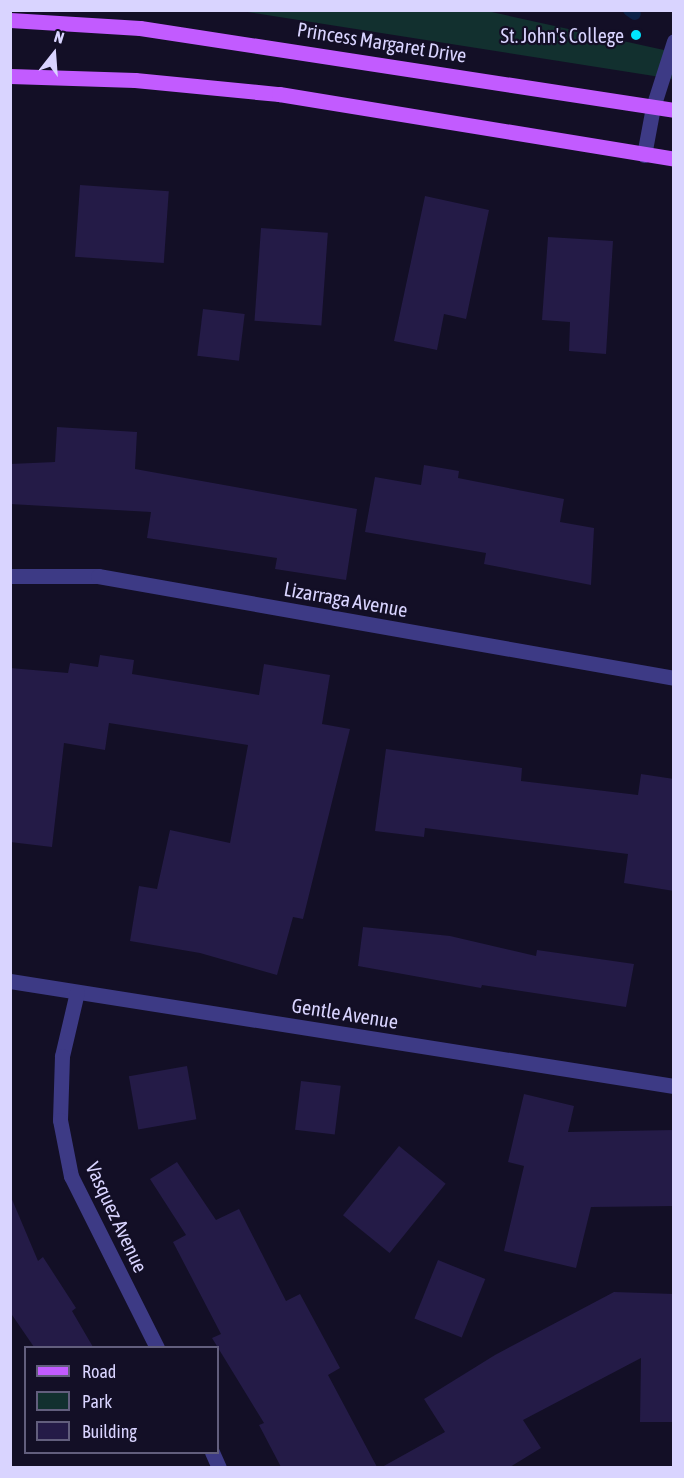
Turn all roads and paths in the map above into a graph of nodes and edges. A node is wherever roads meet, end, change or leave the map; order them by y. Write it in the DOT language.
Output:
graph roads {
  1 [pos="10,20"];
  2 [pos="674,41"];
  3 [pos="10,76"];
  4 [pos="653,107"];
  5 [pos="674,110"];
  6 [pos="644,154"];
  7 [pos="674,159"];
  8 [pos="10,576"];
  9 [pos="674,678"];
  10 [pos="10,981"];
  11 [pos="77,992"];
  12 [pos="674,1086"];
  13 [pos="156,1346"];
  1 -- 4 [label="main road, Princess Margaret Drive"];
  2 -- 4 [label="street"];
  3 -- 6 [label="main road"];
  4 -- 5 [label="main road, Princess Margaret Drive"];
  4 -- 6 [label="street"];
  6 -- 7 [label="main road"];
  8 -- 9 [label="street, Lizarraga Avenue"];
  10 -- 11 [label="street, Gentle Avenue"];
  11 -- 12 [label="street, Gentle Avenue"];
  11 -- 13 [label="street, Vasquez Avenue"];
}
